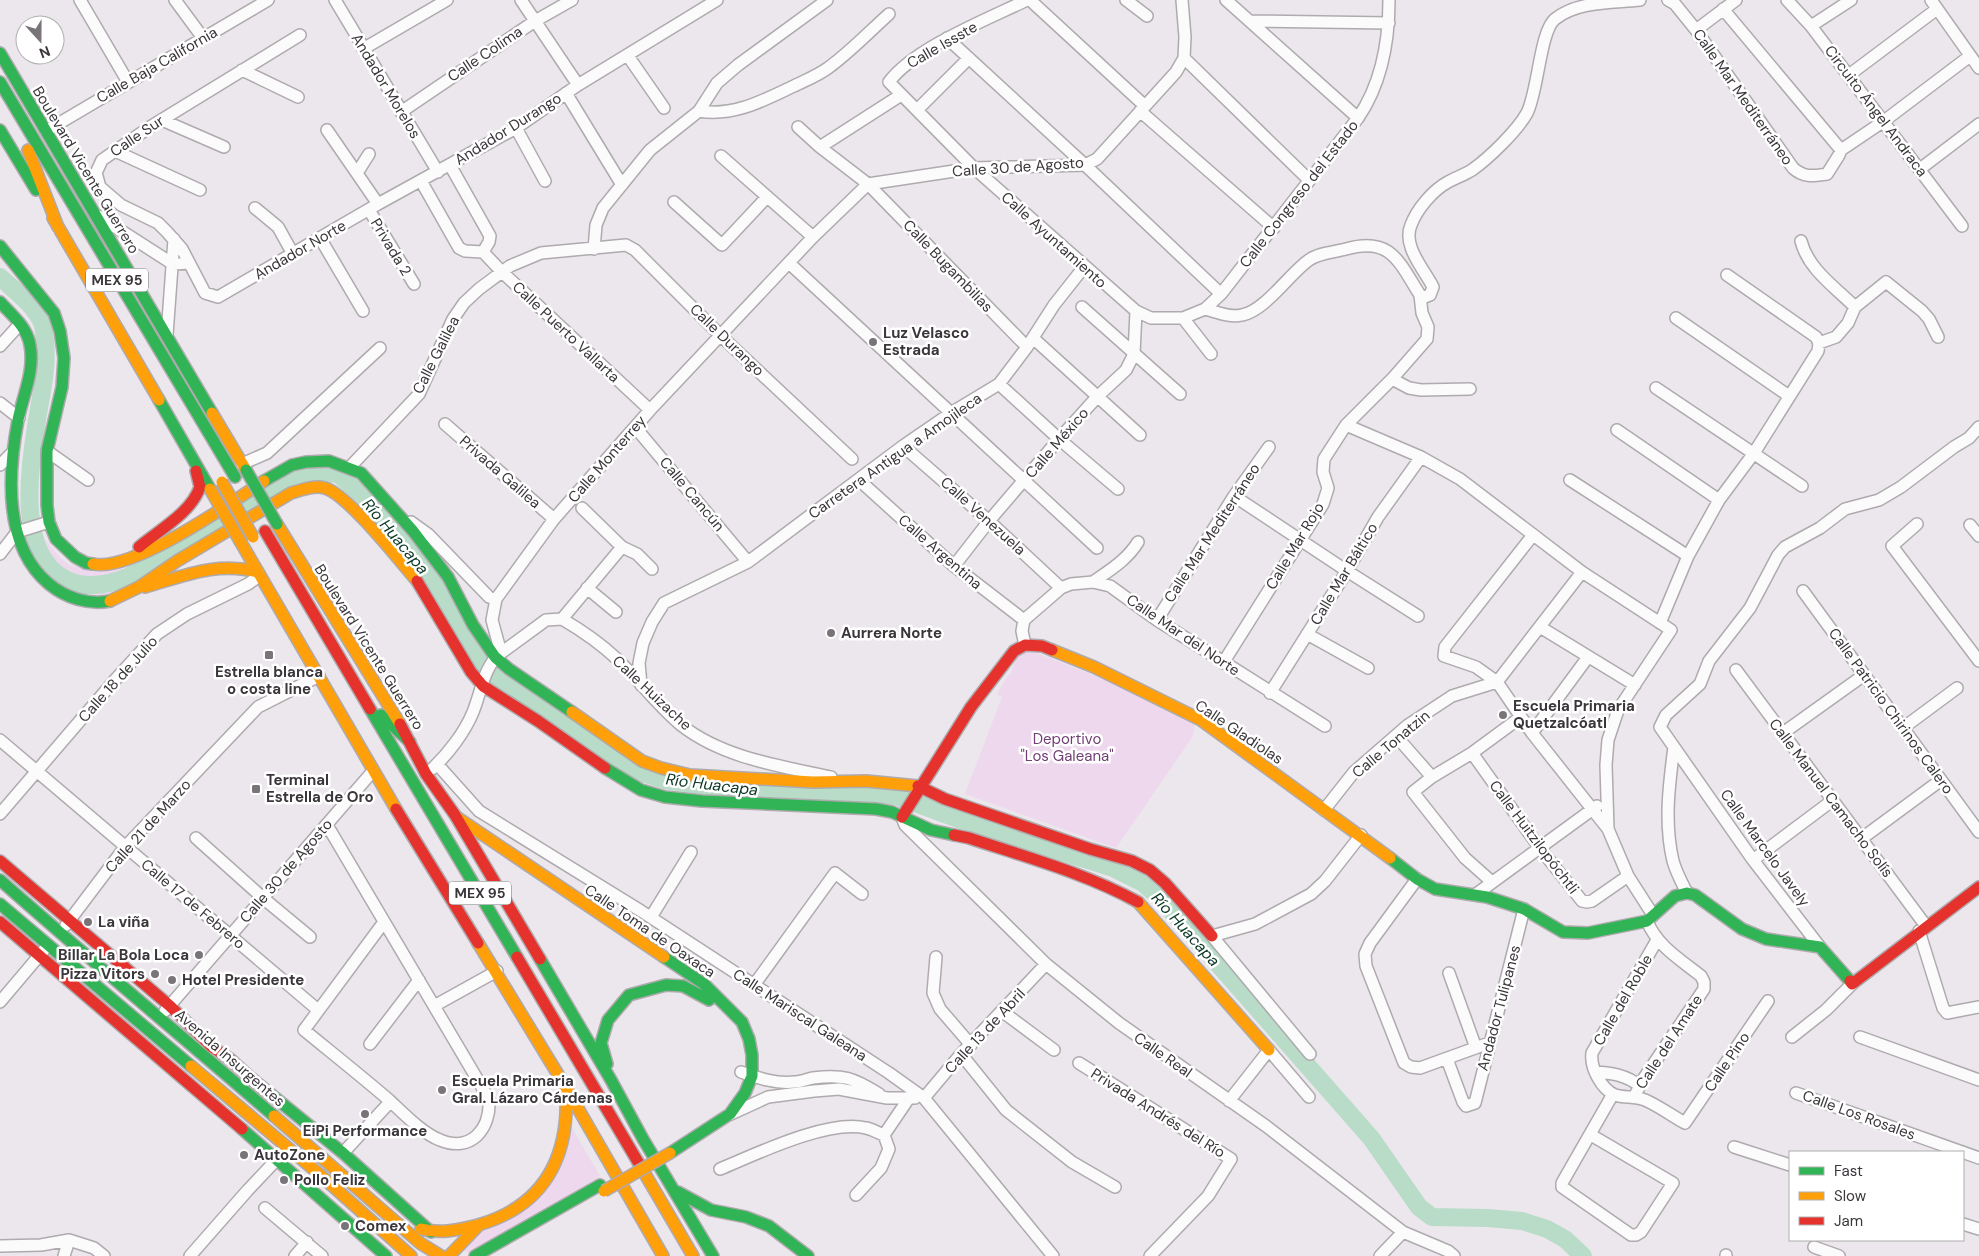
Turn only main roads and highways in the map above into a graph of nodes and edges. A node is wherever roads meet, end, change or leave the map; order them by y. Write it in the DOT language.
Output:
graph roads {
  1 [pos="0,52"];
  2 [pos="0,82"];
  3 [pos="0,102"];
  4 [pos="0,130"];
  5 [pos="24,140"];
  6 [pos="58,227"];
  7 [pos="0,246"];
  8 [pos="86,249"];
  9 [pos="0,302"];
  10 [pos="133,333"];
  11 [pos="162,383"];
  12 [pos="185,447"];
  13 [pos="219,478"];
  14 [pos="255,541"];
  15 [pos="127,560"];
  16 [pos="258,572"];
  17 [pos="135,589"];
  18 [pos="362,696"];
  19 [pos="410,742"];
  20 [pos="919,788"];
  21 [pos="904,814"];
  22 [pos="454,815"];
  23 [pos="425,825"];
  24 [pos="435,842"];
  25 [pos="0,861"];
  26 [pos="0,880"];
  27 [pos="1979,888"];
  28 [pos="0,904"];
  29 [pos="0,922"];
  30 [pos="1212,936"];
  31 [pos="1820,947"];
  32 [pos="212,1047"];
  33 [pos="1269,1050"];
  34 [pos="566,1066"];
  35 [pos="222,1072"];
  36 [pos="746,1074"];
  37 [pos="611,1080"];
  38 [pos="565,1086"];
  39 [pos="581,1091"];
  40 [pos="279,1120"];
  41 [pos="268,1131"];
  42 [pos="626,1166"];
  43 [pos="635,1182"];
  44 [pos="602,1188"];
  45 [pos="675,1190"];
  46 [pos="711,1210"];
  47 [pos="398,1222"];
  48 [pos="695,1225"];
  49 [pos="478,1226"];
  50 [pos="431,1232"];
  51 [pos="386,1256"];
  52 [pos="411,1256"];
  53 [pos="441,1256"];
  54 [pos="449,1256"];
  55 [pos="475,1256"];
  56 [pos="492,1256"];
  57 [pos="663,1256"];
  58 [pos="693,1256"];
  59 [pos="713,1256"];
  60 [pos="808,1256"];
  1 -- 19 [label="main road, Boulevard Vicente Guerrero, bridge"];
  2 -- 18 [label="main road, Boulevard Vicente Guerrero / MEX 95"];
  3 -- 5 [label="main road, MEX 95"];
  4 -- 6 [label="main road"];
  5 -- 6 [label="main road"];
  5 -- 8 [label="main road, MEX 95"];
  6 -- 12 [label="main road"];
  7 -- 15 [label="main road"];
  9 -- 17 [label="main road"];
  10 -- 11 [label="main road"];
  12 -- 15 [label="main road"];
  12 -- 16 [label="main road, bridge"];
  13 -- 14 [label="main road, bridge"];
  15 -- 20 [label="main road"];
  16 -- 17 [label="main road"];
  16 -- 38 [label="main road"];
  17 -- 21 [label="main road"];
  18 -- 19 [label="main road"];
  18 -- 58 [label="main road, Boulevard Vicente Guerrero / MEX 95"];
  19 -- 22 [label="main road, Boulevard Vicente Guerrero"];
  20 -- 21 [label="main road"];
  20 -- 30 [label="main road"];
  20 -- 31 [label="main road, Calle Gladiolas"];
  21 -- 33 [label="main road"];
  22 -- 36 [label="main road, Calle Toma de Oaxaca"];
  22 -- 37 [label="main road, Boulevard Vicente Guerrero"];
  23 -- 24 [label="main road"];
  25 -- 32 [label="main road"];
  26 -- 35 [label="main road, Avenida Insurgentes"];
  27 -- 31 [label="main road, Calle Marcelo Javely"];
  28 -- 41 [label="main road"];
  29 -- 51 [label="main road"];
  32 -- 35 [label="main road"];
  32 -- 50 [label="main road"];
  34 -- 39 [label="main road"];
  35 -- 40 [label="main road, Avenida Insurgentes"];
  36 -- 37 [label="main road, Calle Toma de Oaxaca"];
  36 -- 44 [label="main road, Calle Toma de Oaxaca"];
  37 -- 45 [label="main road, Boulevard Vicente Guerrero"];
  38 -- 49 [label="main road"];
  38 -- 57 [label="main road"];
  40 -- 41 [label="main road"];
  40 -- 47 [label="main road, Avenida Insurgentes"];
  41 -- 52 [label="main road"];
  42 -- 43 [label="main road"];
  44 -- 55 [label="main road, Calle Toma de Oaxaca"];
  44 -- 56 [label="main road, Calle Toma de Oaxaca"];
  45 -- 46 [label="main road"];
  45 -- 48 [label="main road, Boulevard Vicente Guerrero"];
  46 -- 48 [label="main road"];
  46 -- 60 [label="main road"];
  47 -- 50 [label="main road"];
  47 -- 53 [label="main road, Avenida Insurgentes"];
  48 -- 59 [label="main road, Boulevard Vicente Guerrero"];
  49 -- 50 [label="main road"];
  49 -- 54 [label="main road"];
}
